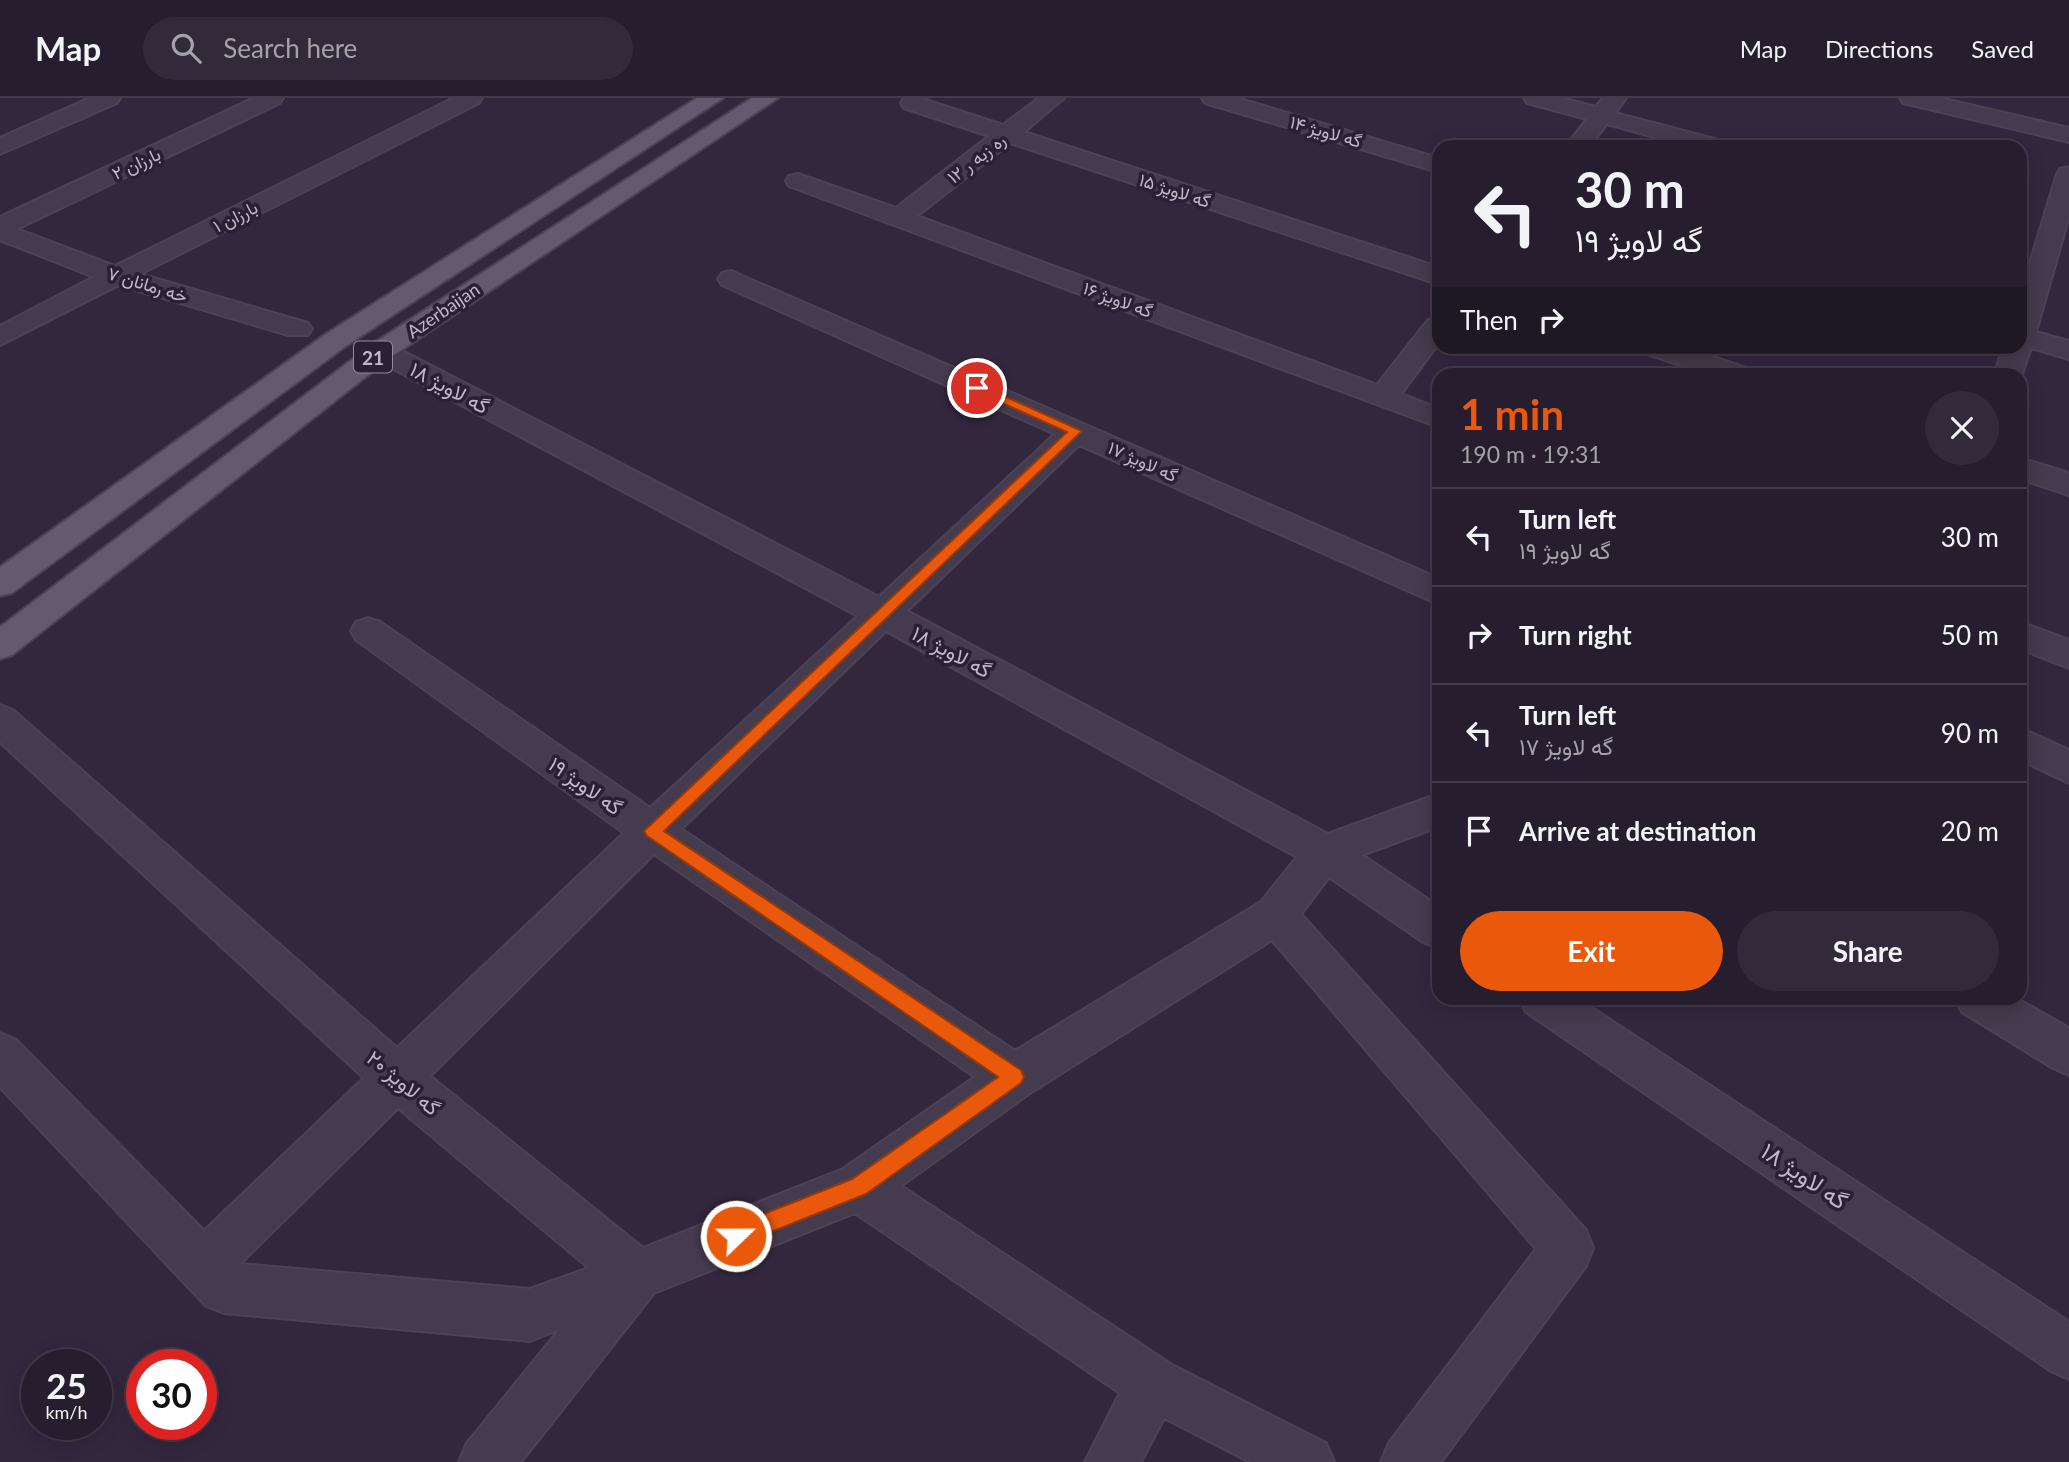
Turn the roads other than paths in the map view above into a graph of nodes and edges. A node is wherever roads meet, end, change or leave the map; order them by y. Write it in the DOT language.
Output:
graph roads {
  1 [pos="110,98"];
  2 [pos="272,98"];
  3 [pos="471,98"];
  4 [pos="712,98"];
  5 [pos="767,98"];
  6 [pos="1053,98"];
  7 [pos="1213,98"];
  8 [pos="1535,98"];
  9 [pos="1915,98"];
  10 [pos="912,103"];
  11 [pos="1608,107"];
  12 [pos="1006,134"];
  13 [pos="2069,135"];
  14 [pos="1582,140"];
  15 [pos="1699,140"];
  16 [pos="0,147"];
  17 [pos="1432,162"];
  18 [pos="2069,174"];
  19 [pos="798,181"];
  20 [pos="899,218"];
  21 [pos="0,229"];
  22 [pos="2050,236"];
  23 [pos="1432,274"];
  24 [pos="116,275"];
  25 [pos="731,279"];
  26 [pos="2027,313"];
  27 [pos="298,329"];
  28 [pos="1432,334"];
  29 [pos="0,337"];
  30 [pos="2027,339"];
  31 [pos="2069,350"];
  32 [pos="381,351"];
  33 [pos="1675,354"];
  34 [pos="1718,368"];
  35 [pos="1383,397"];
  36 [pos="1432,416"];
  37 [pos="1076,431"];
  38 [pos="2027,470"];
  39 [pos="2069,484"];
  40 [pos="0,584"];
  41 [pos="1432,589"];
  42 [pos="883,614"];
  43 [pos="368,631"];
  44 [pos="2027,638"];
  45 [pos="0,646"];
  46 [pos="2069,655"];
  47 [pos="0,720"];
  48 [pos="2027,746"];
  49 [pos="2069,767"];
  50 [pos="1432,812"];
  51 [pos="652,831"];
  52 [pos="1325,852"];
  53 [pos="1276,915"];
  54 [pos="1432,925"];
  55 [pos="1551,1005"];
  56 [pos="1989,1005"];
  57 [pos="2069,1053"];
  58 [pos="0,1055"];
  59 [pos="1014,1077"];
  60 [pos="397,1078"];
  61 [pos="859,1187"];
  62 [pos="202,1267"];
  63 [pos="637,1275"];
  64 [pos="2069,1353"];
  65 [pos="1153,1384"];
  66 [pos="486,1462"];
  67 [pos="1112,1462"];
  68 [pos="1307,1462"];
  69 [pos="1408,1462"];
  1 -- 16 [label="street"];
  2 -- 21 [label="street, بارزان ۲"];
  3 -- 24 [label="street, بارزان ۱"];
  4 -- 40 [label="main road, Azerbaijan / 21"];
  5 -- 32 [label="main road, Azerbaijan / 21"];
  6 -- 12 [label="street, ره زبه ر ۱۲"];
  7 -- 17 [label="street, گه لاویژ ۱۴"];
  8 -- 11 [label="street"];
  9 -- 13 [label="street"];
  10 -- 12 [label="street, گه لاویژ ۱۵"];
  11 -- 14 [label="street"];
  11 -- 15 [label="street"];
  12 -- 20 [label="street, ره زبه ر ۱۲"];
  12 -- 23 [label="street, گه لاویژ ۱۵"];
  18 -- 22 [label="street"];
  19 -- 20 [label="street, ۱۶ گه لاویژ"];
  20 -- 35 [label="street, ۱۶ گه لاویژ"];
  21 -- 24 [label="street, خه رمانان ۷"];
  22 -- 26 [label="street"];
  24 -- 27 [label="street, خه رمانان ۷"];
  24 -- 29 [label="street, بارزان ۱"];
  25 -- 37 [label="street, گه لاویژ ۱۷"];
  28 -- 35 [label="street"];
  30 -- 31 [label="street"];
  32 -- 42 [label="street, گه لاویژ ۱۸"];
  32 -- 45 [label="main road, Azerbaijan / 21"];
  33 -- 34 [label="street"];
  35 -- 36 [label="street, ۱۶ گه لاویژ"];
  37 -- 41 [label="street, گه لاویژ ۱۷"];
  37 -- 42 [label="street"];
  38 -- 39 [label="street"];
  42 -- 51 [label="street"];
  42 -- 52 [label="street, گه لاویژ ۱۸"];
  43 -- 51 [label="street, ۱۹ گه لاویژ"];
  44 -- 46 [label="street"];
  47 -- 60 [label="street, گه لاویژ ۲۰"];
  48 -- 49 [label="street"];
  50 -- 52 [label="street"];
  51 -- 59 [label="street, ۱۹ گه لاویژ"];
  51 -- 60 [label="street"];
  52 -- 53 [label="street"];
  52 -- 54 [label="street, گه لاویژ ۱۸"];
  53 -- 59 [label="street"];
  53 -- 69 [label="street"];
  55 -- 64 [label="street, گه لاویژ ۱۸"];
  56 -- 57 [label="street"];
  58 -- 62 [label="street"];
  59 -- 61 [label="street"];
  60 -- 62 [label="street"];
  60 -- 63 [label="street, گه لاویژ ۲۰"];
  61 -- 63 [label="street"];
  61 -- 65 [label="street"];
  62 -- 63 [label="street"];
  63 -- 66 [label="street"];
  65 -- 67 [label="street"];
  65 -- 68 [label="street"];
}
